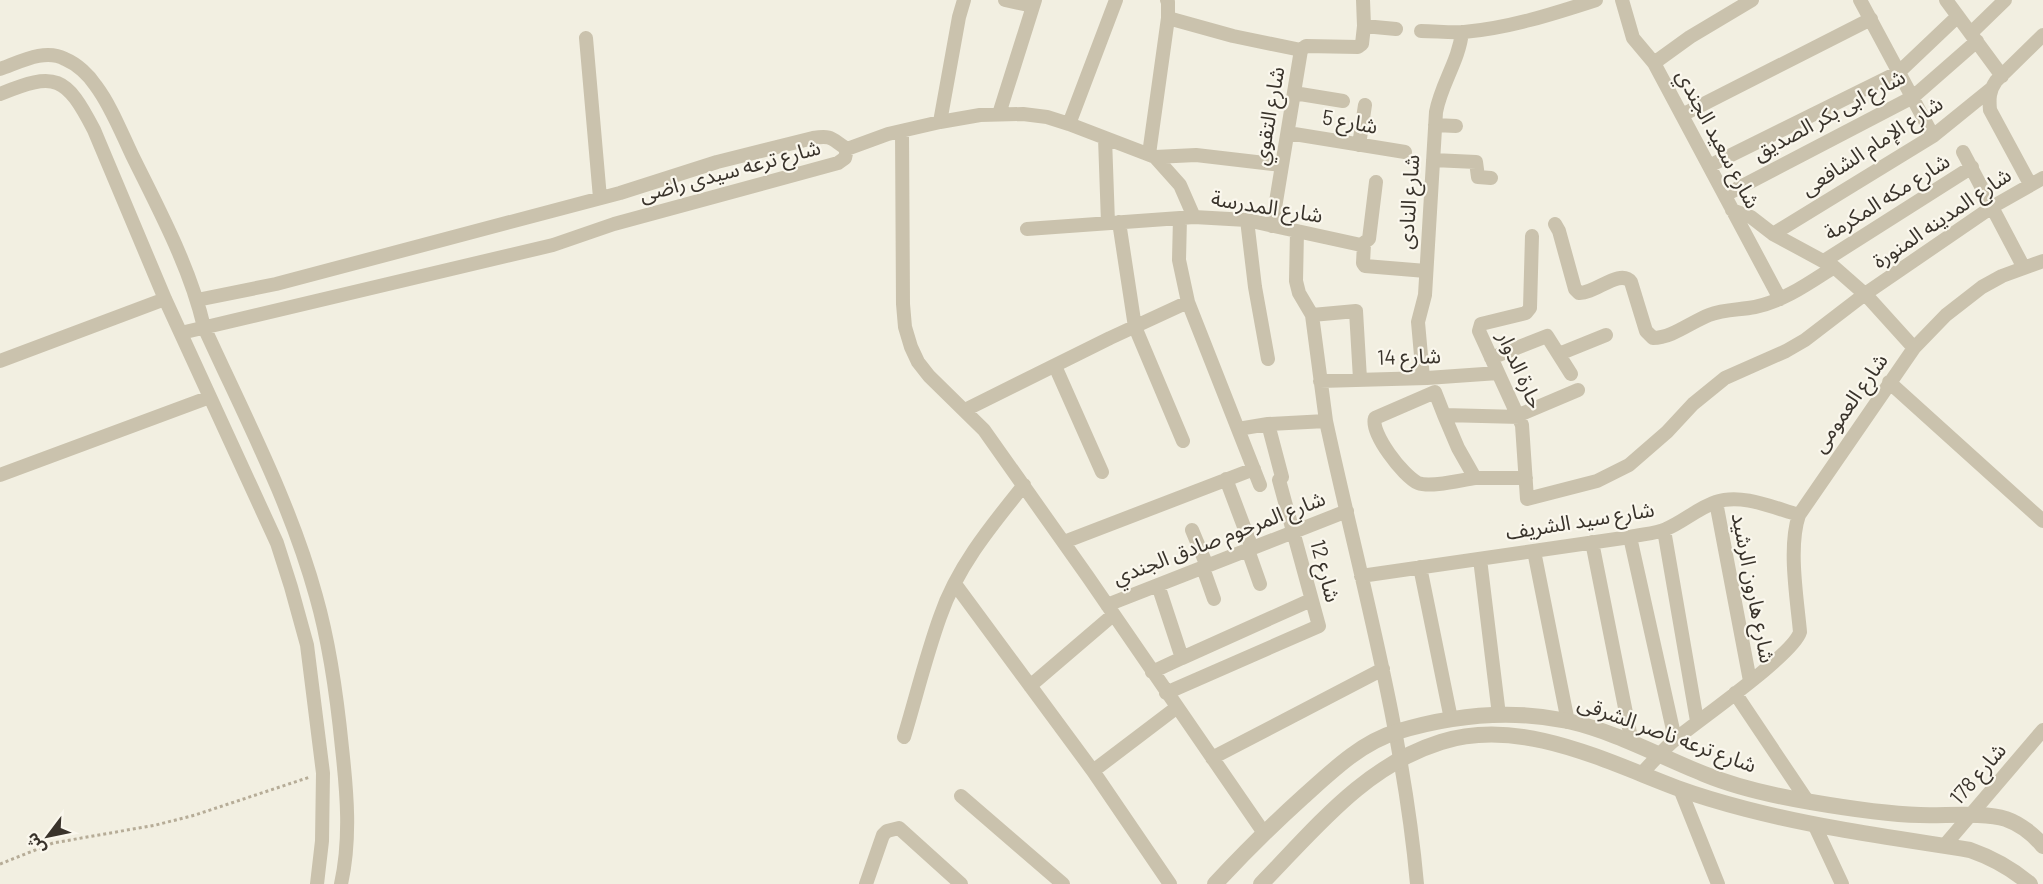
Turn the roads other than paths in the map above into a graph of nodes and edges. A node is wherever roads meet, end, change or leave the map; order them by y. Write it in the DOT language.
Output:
graph roads {
  1 [pos="964,0"];
  2 [pos="1005,0"];
  3 [pos="1116,0"];
  4 [pos="1167,0"];
  5 [pos="1363,0"];
  6 [pos="1596,0"];
  7 [pos="1622,0"];
  8 [pos="1752,0"];
  9 [pos="1860,0"];
  10 [pos="1946,0"];
  11 [pos="2005,0"];
  12 [pos="1034,3"];
  13 [pos="1958,16"];
  14 [pos="1168,18"];
  15 [pos="1871,19"];
  16 [pos="1364,26"];
  17 [pos="1396,29"];
  18 [pos="1421,31"];
  19 [pos="1462,32"];
  20 [pos="2043,35"];
  21 [pos="1974,37"];
  22 [pos="586,38"];
  23 [pos="1301,50"];
  24 [pos="1654,63"];
  25 [pos="0,69"];
  26 [pos="1899,72"];
  27 [pos="2002,76"];
  28 [pos="1991,89"];
  29 [pos="1294,93"];
  30 [pos="0,94"];
  31 [pos="1913,97"];
  32 [pos="1343,101"];
  33 [pos="1365,105"];
  34 [pos="999,114"];
  35 [pos="1682,115"];
  36 [pos="940,122"];
  37 [pos="1069,124"];
  38 [pos="1435,124"];
  39 [pos="1456,126"];
  40 [pos="902,131"];
  41 [pos="1288,133"];
  42 [pos="1933,136"];
  43 [pos="1105,138"];
  44 [pos="1359,145"];
  45 [pos="847,149"];
  46 [pos="1405,152"];
  47 [pos="1963,152"];
  48 [pos="1152,155"];
  49 [pos="1433,160"];
  50 [pos="1282,165"];
  51 [pos="1709,166"];
  52 [pos="1972,167"];
  53 [pos="1491,178"];
  54 [pos="2037,181"];
  55 [pos="1376,182"];
  56 [pos="1725,195"];
  57 [pos="600,198"];
  58 [pos="1992,207"];
  59 [pos="1732,210"];
  60 [pos="1194,217"];
  61 [pos="1180,218"];
  62 [pos="1247,220"];
  63 [pos="1114,223"];
  64 [pos="1555,224"];
  65 [pos="1272,226"];
  66 [pos="1027,229"];
  67 [pos="1297,231"];
  68 [pos="1773,234"];
  69 [pos="1532,236"];
  70 [pos="1364,244"];
  71 [pos="2043,261"];
  72 [pos="1829,264"];
  73 [pos="2024,268"];
  74 [pos="1426,271"];
  75 [pos="1865,294"];
  76 [pos="165,299"];
  77 [pos="1780,299"];
  78 [pos="197,300"];
  79 [pos="1188,302"];
  80 [pos="1312,315"];
  81 [pos="204,327"];
  82 [pos="1135,327"];
  83 [pos="181,333"];
  84 [pos="1606,335"];
  85 [pos="1914,348"];
  86 [pos="1559,354"];
  87 [pos="1491,358"];
  88 [pos="1268,360"];
  89 [pos="0,361"];
  90 [pos="1055,366"];
  91 [pos="1498,374"];
  92 [pos="1571,374"];
  93 [pos="1423,378"];
  94 [pos="1359,379"];
  95 [pos="1320,381"];
  96 [pos="1889,382"];
  97 [pos="1578,390"];
  98 [pos="210,397"];
  99 [pos="965,410"];
  100 [pos="1444,414"];
  101 [pos="1519,416"];
  102 [pos="1326,421"];
  103 [pos="1268,424"];
  104 [pos="1238,429"];
  105 [pos="1183,441"];
  106 [pos="1254,469"];
  107 [pos="1102,472"];
  108 [pos="0,475"];
  109 [pos="1475,478"];
  110 [pos="1526,478"];
  111 [pos="1226,479"];
  112 [pos="1024,485"];
  113 [pos="1260,485"];
  114 [pos="1527,499"];
  115 [pos="1716,502"];
  116 [pos="1347,511"];
  117 [pos="1799,515"];
  118 [pos="2043,521"];
  119 [pos="1192,530"];
  120 [pos="1664,530"];
  121 [pos="1293,532"];
  122 [pos="1630,537"];
  123 [pos="1064,542"];
  124 [pos="1592,542"];
  125 [pos="1250,549"];
  126 [pos="1534,551"];
  127 [pos="1480,559"];
  128 [pos="1205,567"];
  129 [pos="1420,567"];
  130 [pos="1361,576"];
  131 [pos="955,584"];
  132 [pos="1260,584"];
  133 [pos="1158,585"];
  134 [pos="1214,599"];
  135 [pos="1311,600"];
  136 [pos="1110,610"];
  137 [pos="1182,658"];
  138 [pos="1383,669"];
  139 [pos="1152,672"];
  140 [pos="1750,681"];
  141 [pos="1030,686"];
  142 [pos="1166,693"];
  143 [pos="1735,693"];
  144 [pos="1176,708"];
  145 [pos="1499,715"];
  146 [pos="1451,718"];
  147 [pos="1697,721"];
  148 [pos="1568,722"];
  149 [pos="2043,730"];
  150 [pos="1394,733"];
  151 [pos="904,737"];
  152 [pos="1675,739"];
  153 [pos="1632,743"];
  154 [pos="1659,755"];
  155 [pos="1212,758"];
  156 [pos="1399,760"];
  157 [pos="1093,771"];
  158 [pos="1641,774"];
  159 [pos="1680,789"];
  160 [pos="961,796"];
  161 [pos="1808,802"];
  162 [pos="1970,816"];
  163 [pos="1814,824"];
  164 [pos="1264,833"];
  165 [pos="1944,846"];
  166 [pos="2043,846"];
  167 [pos="317,884"];
  168 [pos="342,884"];
  169 [pos="866,884"];
  170 [pos="961,884"];
  171 [pos="1063,884"];
  172 [pos="1170,884"];
  173 [pos="1215,884"];
  174 [pos="1261,884"];
  175 [pos="1417,884"];
  176 [pos="1718,884"];
  177 [pos="1842,884"];
  178 [pos="2030,884"];
  1 -- 36 [label="street"];
  2 -- 12 [label="street"];
  3 -- 37 [label="street"];
  4 -- 14 [label="street"];
  5 -- 16 [label="street"];
  6 -- 19 [label="street"];
  7 -- 24 [label="street, شارع سعيد الجندي"];
  8 -- 24 [label="street"];
  9 -- 15 [label="street"];
  10 -- 13 [label="street"];
  11 -- 21 [label="street, شارع ابى بكر الصديق"];
  12 -- 34 [label="street"];
  13 -- 21 [label="street"];
  13 -- 26 [label="street"];
  14 -- 23 [label="street"];
  14 -- 48 [label="street"];
  15 -- 26 [label="street"];
  15 -- 35 [label="street"];
  16 -- 17 [label="street"];
  16 -- 23 [label="street"];
  18 -- 19 [label="street"];
  19 -- 38 [label="street, شارع النادى"];
  20 -- 27 [label="street, شارع الإمام الشافعى"];
  21 -- 27 [label="street"];
  21 -- 31 [label="street, شارع ابى بكر الصديق"];
  22 -- 57 [label="street"];
  23 -- 29 [label="street, شارع التقوي"];
  24 -- 35 [label="street, شارع سعيد الجندي"];
  25 -- 78 [label="street"];
  26 -- 31 [label="street"];
  26 -- 51 [label="street"];
  27 -- 28 [label="street, شارع الإمام الشافعى"];
  28 -- 42 [label="street, شارع الإمام الشافعى"];
  28 -- 54 [label="street"];
  29 -- 32 [label="street"];
  29 -- 41 [label="street, شارع التقوي"];
  30 -- 76 [label="street"];
  31 -- 42 [label="street"];
  31 -- 56 [label="street, شارع ابى بكر الصديق"];
  33 -- 44 [label="street"];
  34 -- 36 [label="street, شارع ترعه سيدى راضى"];
  34 -- 37 [label="street, شارع ترعه سيدى راضى"];
  35 -- 51 [label="street, شارع سعيد الجندي"];
  36 -- 40 [label="street, شارع ترعه سيدى راضى"];
  37 -- 43 [label="street, شارع ترعه سيدى راضى"];
  38 -- 39 [label="street"];
  38 -- 49 [label="street, شارع النادى"];
  40 -- 45 [label="street, شارع ترعه سيدى راضى"];
  40 -- 99 [label="street"];
  41 -- 44 [label="street, شارع 5"];
  41 -- 50 [label="street, شارع التقوي"];
  42 -- 68 [label="street, شارع الإمام الشافعى"];
  43 -- 48 [label="street, شارع ترعه سيدى راضى"];
  43 -- 63 [label="street"];
  44 -- 46 [label="street, شارع 5"];
  45 -- 57 [label="street"];
  45 -- 81 [label="street, شارع ترعه سيدى راضى"];
  47 -- 52 [label="street"];
  48 -- 50 [label="street, شارع ترعه سيدى راضى"];
  48 -- 60 [label="street"];
  49 -- 53 [label="street"];
  49 -- 74 [label="street, شارع النادى"];
  50 -- 65 [label="street, شارع التقوي"];
  51 -- 56 [label="street, شارع سعيد الجندي"];
  52 -- 58 [label="street"];
  52 -- 72 [label="street, شارع مكه المكرمة"];
  54 -- 58 [label="street, شارع المدينه المنورة"];
  55 -- 70 [label="street"];
  56 -- 59 [label="street, شارع سعيد الجندي"];
  57 -- 78 [label="street"];
  58 -- 73 [label="street"];
  58 -- 75 [label="street, شارع المدينه المنورة"];
  59 -- 68 [label="street"];
  59 -- 77 [label="street, شارع سعيد الجندي"];
  60 -- 61 [label="street, شارع المدرسة"];
  60 -- 62 [label="street, شارع المدرسة"];
  61 -- 63 [label="street, شارع المدرسة"];
  61 -- 79 [label="street"];
  62 -- 65 [label="street, شارع المدرسة"];
  62 -- 88 [label="street"];
  63 -- 66 [label="street, شارع المدرسة"];
  63 -- 82 [label="street"];
  64 -- 77 [label="street, شارع مكه المكرمة"];
  65 -- 67 [label="street, شارع المدرسة"];
  67 -- 70 [label="street, شارع المدرسة"];
  67 -- 80 [label="street"];
  68 -- 72 [label="street"];
  69 -- 87 [label="street, حارة الدوار"];
  70 -- 74 [label="street"];
  71 -- 73 [label="street, شارع العمومى"];
  72 -- 75 [label="street"];
  72 -- 77 [label="street, شارع مكه المكرمة"];
  73 -- 85 [label="street, شارع العمومى"];
  74 -- 93 [label="street, شارع النادى"];
  75 -- 85 [label="street"];
  75 -- 114 [label="street, شارع المدينه المنورة"];
  76 -- 83 [label="street"];
  76 -- 89 [label="street"];
  78 -- 81 [label="street"];
  79 -- 82 [label="street"];
  79 -- 104 [label="street"];
  80 -- 94 [label="street"];
  80 -- 95 [label="street"];
  81 -- 83 [label="street, شارع ترعه سيدى راضى"];
  81 -- 168 [label="street"];
  82 -- 90 [label="street"];
  82 -- 105 [label="street"];
  83 -- 98 [label="street"];
  84 -- 86 [label="street"];
  85 -- 96 [label="street, شارع العمومى"];
  86 -- 87 [label="street"];
  86 -- 92 [label="street"];
  87 -- 91 [label="street, حارة الدوار"];
  90 -- 99 [label="street"];
  90 -- 107 [label="street"];
  91 -- 93 [label="street, شارع 14"];
  91 -- 101 [label="street, حارة الدوار"];
  93 -- 94 [label="street, شارع 14"];
  94 -- 95 [label="street, شارع 14"];
  95 -- 102 [label="street"];
  96 -- 117 [label="street, شارع العمومى"];
  96 -- 118 [label="street"];
  97 -- 101 [label="street"];
  98 -- 108 [label="street"];
  98 -- 167 [label="street"];
  99 -- 112 [label="street"];
  100 -- 101 [label="street"];
  100 -- 109 [label="street"];
  100 -- 109 [label="street"];
  101 -- 110 [label="street, حارة الدوار"];
  102 -- 103 [label="street"];
  102 -- 116 [label="street"];
  103 -- 104 [label="street"];
  103 -- 121 [label="street, شارع 12"];
  104 -- 106 [label="street"];
  106 -- 111 [label="street"];
  106 -- 113 [label="street"];
  109 -- 110 [label="street"];
  110 -- 114 [label="street, حارة الدوار"];
  111 -- 123 [label="street"];
  111 -- 125 [label="street"];
  112 -- 123 [label="street"];
  112 -- 131 [label="street"];
  115 -- 117 [label="street, شارع سيد الشريف"];
  115 -- 120 [label="street, شارع سيد الشريف"];
  115 -- 140 [label="street, شارع هارون الرشيد"];
  116 -- 121 [label="street, شارع المرحوم صادق الجندي"];
  116 -- 130 [label="street"];
  117 -- 140 [label="street, شارع العمومى"];
  119 -- 128 [label="street"];
  120 -- 122 [label="street, شارع سيد الشريف"];
  120 -- 147 [label="street"];
  121 -- 125 [label="street, شارع المرحوم صادق الجندي"];
  121 -- 135 [label="street, شارع 12"];
  122 -- 124 [label="street, شارع سيد الشريف"];
  122 -- 152 [label="street"];
  123 -- 136 [label="street"];
  124 -- 126 [label="street, شارع سيد الشريف"];
  124 -- 153 [label="street"];
  125 -- 128 [label="street, شارع المرحوم صادق الجندي"];
  125 -- 132 [label="street"];
  126 -- 127 [label="street, شارع سيد الشريف"];
  126 -- 148 [label="street"];
  127 -- 129 [label="street, شارع سيد الشريف"];
  127 -- 145 [label="street"];
  128 -- 133 [label="street, شارع المرحوم صادق الجندي"];
  128 -- 134 [label="street"];
  129 -- 130 [label="street, شارع سيد الشريف"];
  129 -- 146 [label="street"];
  130 -- 138 [label="street"];
  131 -- 141 [label="street"];
  131 -- 151 [label="street"];
  133 -- 136 [label="street, شارع المرحوم صادق الجندي"];
  133 -- 137 [label="street"];
  135 -- 137 [label="street"];
  135 -- 142 [label="street, شارع 12"];
  136 -- 139 [label="street"];
  136 -- 141 [label="street, شارع المرحوم صادق الجندي"];
  137 -- 139 [label="street"];
  138 -- 150 [label="street"];
  138 -- 155 [label="street"];
  139 -- 142 [label="street"];
  140 -- 143 [label="street"];
  141 -- 157 [label="street"];
  142 -- 144 [label="street"];
  143 -- 147 [label="street"];
  143 -- 161 [label="street"];
  144 -- 155 [label="street"];
  144 -- 157 [label="street"];
  145 -- 146 [label="street, شارع ترعه ناصر الشرقى"];
  145 -- 148 [label="street, شارع ترعه ناصر الشرقى"];
  146 -- 150 [label="street, شارع ترعه ناصر الشرقى"];
  147 -- 152 [label="street"];
  148 -- 153 [label="street, شارع ترعه ناصر الشرقى"];
  149 -- 162 [label="street, شارع 178"];
  150 -- 156 [label="street"];
  150 -- 164 [label="street, شارع ترعه ناصر الشرقى"];
  152 -- 154 [label="street"];
  153 -- 154 [label="street, شارع ترعه ناصر الشرقى"];
  154 -- 158 [label="street"];
  154 -- 161 [label="street, شارع ترعه ناصر الشرقى"];
  155 -- 164 [label="street"];
  156 -- 158 [label="street, شارع ترعه ناصر الشرقى"];
  156 -- 174 [label="street, شارع ترعه ناصر الشرقى"];
  156 -- 175 [label="street"];
  157 -- 172 [label="street"];
  158 -- 159 [label="street, شارع ترعه ناصر الشرقى"];
  159 -- 163 [label="street, شارع ترعه ناصر الشرقى"];
  159 -- 176 [label="street"];
  160 -- 171 [label="street"];
  161 -- 162 [label="street, شارع ترعه ناصر الشرقى"];
  162 -- 165 [label="street, شارع 178"];
  162 -- 166 [label="street, شارع ترعه ناصر الشرقى"];
  163 -- 165 [label="street, شارع ترعه ناصر الشرقى"];
  163 -- 177 [label="street"];
  164 -- 173 [label="street, شارع ترعه ناصر الشرقى"];
  165 -- 178 [label="street, شارع ترعه ناصر الشرقى"];
  169 -- 170 [label="street"];
}
